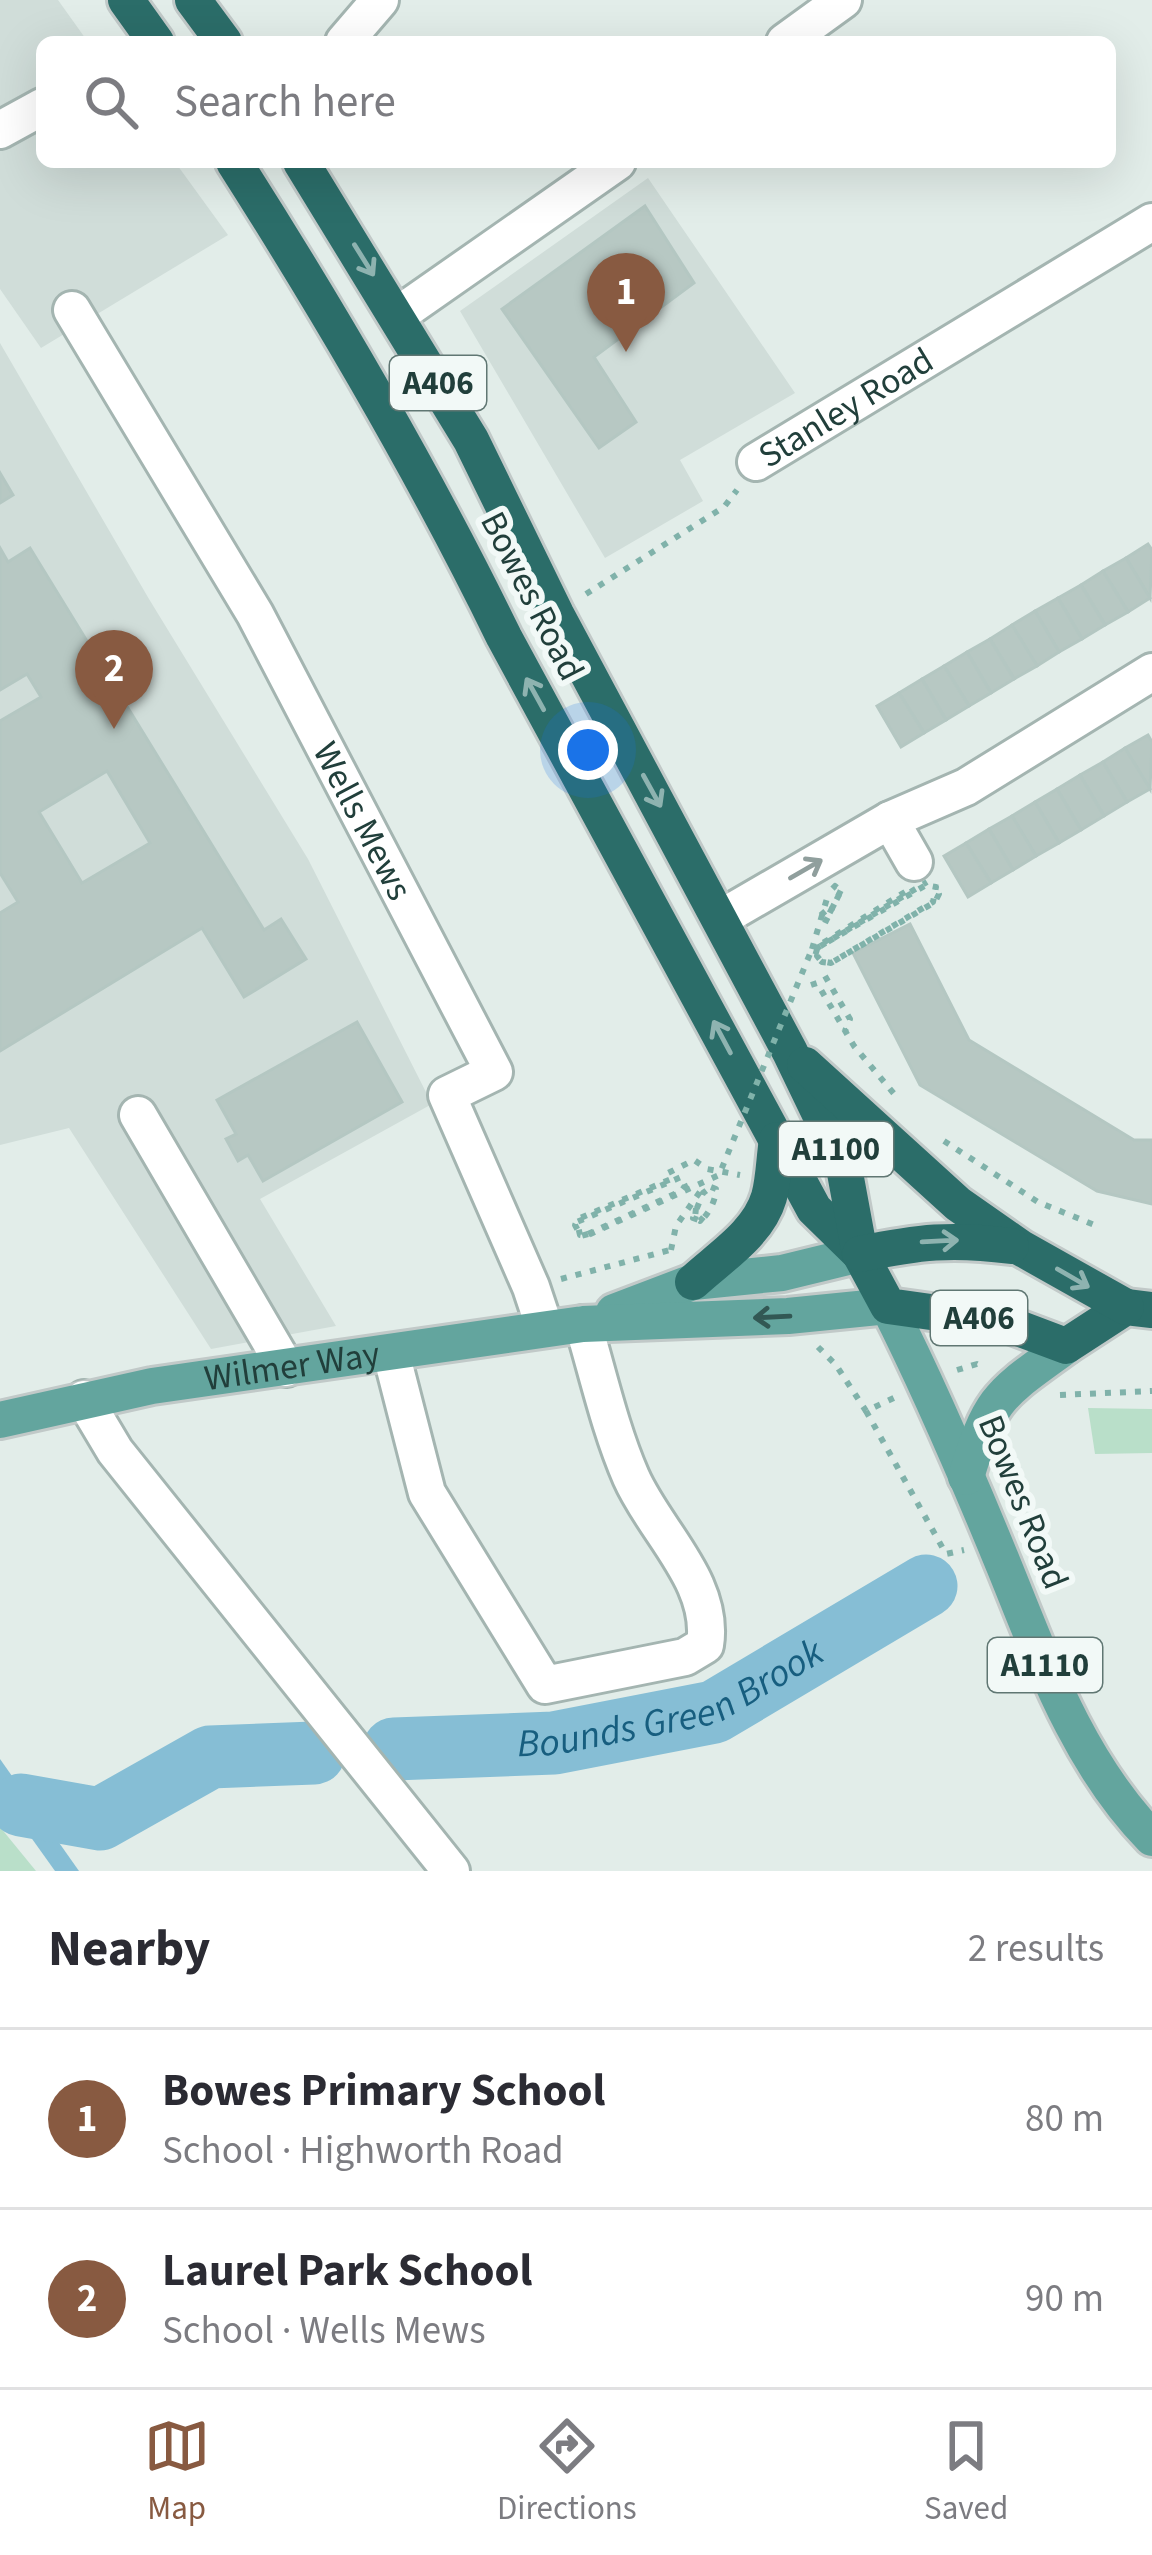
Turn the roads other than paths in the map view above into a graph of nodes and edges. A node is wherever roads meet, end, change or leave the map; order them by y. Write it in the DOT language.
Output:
graph roads {
  1 [pos="125,0"];
  2 [pos="193,0"];
  3 [pos="380,0"];
  4 [pos="843,0"];
  5 [pos="151,36"];
  6 [pos="220,36"];
  7 [pos="349,36"];
  8 [pos="792,36"];
  9 [pos="36,110"];
  10 [pos="0,130"];
  11 [pos="239,168"];
  12 [pos="305,168"];
  13 [pos="608,168"];
  14 [pos="1152,222"];
  15 [pos="72,310"];
  16 [pos="398,315"];
  17 [pos="756,462"];
  18 [pos="1152,672"];
  19 [pos="890,820"];
  20 [pos="919,871"];
  21 [pos="721,918"];
  22 [pos="790,1052"];
  23 [pos="138,1115"];
  24 [pos="777,1140"];
  25 [pos="1021,1248"];
  26 [pos="860,1254"];
  27 [pos="691,1265"];
  28 [pos="888,1306"];
  29 [pos="1139,1309"];
  30 [pos="583,1324"];
  31 [pos="545,1329"];
  32 [pos="1066,1346"];
  33 [pos="392,1353"];
  34 [pos="286,1368"];
  35 [pos="84,1399"];
  36 [pos="0,1420"];
  37 [pos="967,1477"];
  38 [pos="1152,1838"];
  39 [pos="451,1871"];
  1 -- 5 [label="highway"];
  2 -- 6 [label="highway"];
  3 -- 7 [label="street"];
  4 -- 8 [label="street"];
  9 -- 10 [label="street"];
  24 -- 11 [label="highway, Bowes Road / A406, one-way"];
  12 -- 16 [label="highway, Bowes Road / A406, one-way"];
  13 -- 16 [label="street"];
  14 -- 17 [label="street, Stanley Road"];
  15 -- 31 [label="street, Wells Mews"];
  16 -- 21 [label="highway, Bowes Road / A406, one-way"];
  18 -- 19 [label="street"];
  19 -- 20 [label="street"];
  21 -- 19 [label="street, one-way"];
  21 -- 22 [label="highway, Bowes Road / A406"];
  22 -- 25 [label="highway, Bowes Road / A406"];
  22 -- 26 [label="highway, Bowes Road / A1100"];
  23 -- 34 [label="street"];
  24 -- 26 [label="highway, Bowes Road / A406"];
  24 -- 27 [label="highway"];
  26 -- 25 [label="highway, one-way"];
  25 -- 29 [label="highway, Bowes Road / A406, one-way"];
  26 -- 27 [label="main road, Wilmer Way"];
  26 -- 28 [label="highway, Bowes Road"];
  27 -- 30 [label="main road, Wilmer Way"];
  28 -- 30 [label="main road, Wilmer Way, one-way"];
  28 -- 32 [label="highway, A406"];
  28 -- 37 [label="main road, Bowes Road / A1110"];
  29 -- 32 [label="highway, A406"];
  30 -- 31 [label="main road, Wilmer Way"];
  30 -- 33 [label="street"];
  31 -- 33 [label="main road, Wilmer Way"];
  32 -- 37 [label="main road"];
  33 -- 34 [label="main road, Wilmer Way"];
  34 -- 35 [label="main road, Wilmer Way"];
  35 -- 36 [label="main road, Wilmer Way"];
  35 -- 39 [label="street"];
  37 -- 38 [label="main road, Bowes Road / A1110"];
}
